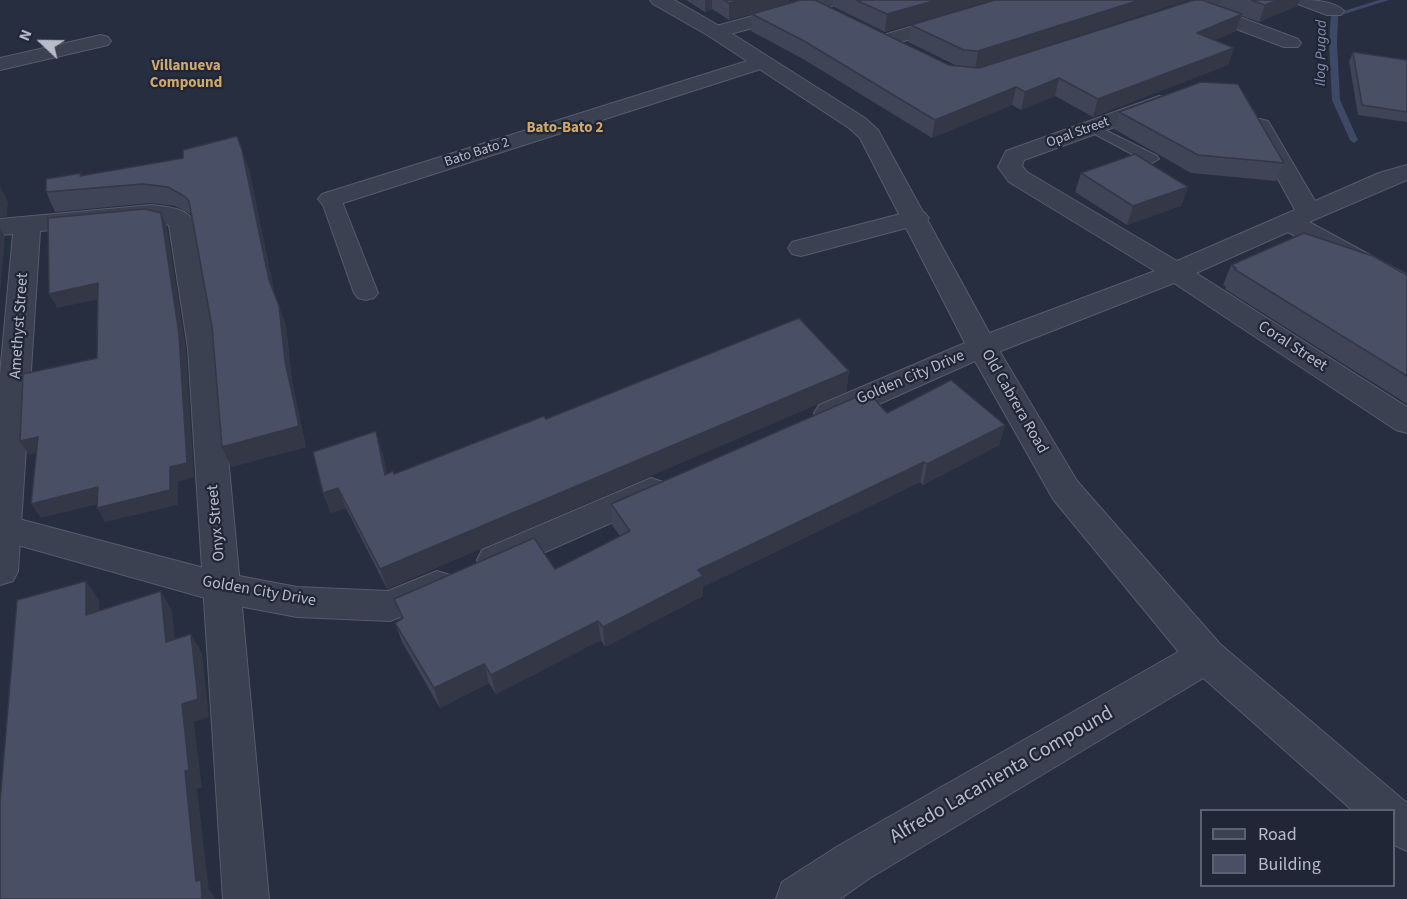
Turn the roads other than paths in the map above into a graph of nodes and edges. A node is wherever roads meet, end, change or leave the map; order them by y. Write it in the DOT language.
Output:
graph roads {
  1 [pos="660,0"];
  2 [pos="832,0"];
  3 [pos="1019,0"];
  4 [pos="1214,0"];
  5 [pos="1305,0"];
  6 [pos="805,3"];
  7 [pos="1194,7"];
  8 [pos="1334,11"];
  9 [pos="843,21"];
  10 [pos="1150,21"];
  11 [pos="863,31"];
  12 [pos="716,32"];
  13 [pos="101,41"];
  14 [pos="884,41"];
  15 [pos="1291,43"];
  16 [pos="915,56"];
  17 [pos="760,63"];
  18 [pos="0,64"];
  19 [pos="1179,95"];
  20 [pos="1251,109"];
  21 [pos="1093,128"];
  22 [pos="1152,159"];
  23 [pos="1407,172"];
  24 [pos="332,199"];
  25 [pos="916,218"];
  26 [pos="1299,218"];
  27 [pos="14,226"];
  28 [pos="801,248"];
  29 [pos="1176,272"];
  30 [pos="1407,286"];
  31 [pos="366,292"];
  32 [pos="982,347"];
  33 [pos="1407,422"];
  34 [pos="800,426"];
  35 [pos="681,478"];
  36 [pos="2,528"];
  37 [pos="0,571"];
  38 [pos="223,588"];
  39 [pos="1206,656"];
  40 [pos="1383,809"];
  41 [pos="1395,820"];
  42 [pos="1407,829"];
  43 [pos="246,899"];
  44 [pos="799,899"];
  1 -- 12 [label="street, Old Cabrera Road"];
  2 -- 6 [label="street"];
  3 -- 14 [label="street"];
  4 -- 7 [label="street"];
  5 -- 8 [label="street"];
  6 -- 9 [label="street"];
  6 -- 12 [label="street"];
  7 -- 10 [label="street"];
  7 -- 15 [label="street"];
  11 -- 14 [label="street"];
  12 -- 17 [label="street, Old Cabrera Road"];
  13 -- 18 [label="street"];
  14 -- 16 [label="street"];
  17 -- 24 [label="street, Bato Bato 2"];
  17 -- 25 [label="street, Old Cabrera Road"];
  19 -- 21 [label="street, Opal Street"];
  20 -- 26 [label="street"];
  21 -- 22 [label="lane"];
  21 -- 29 [label="street, Opal Street"];
  23 -- 26 [label="street, Golden City Drive"];
  24 -- 31 [label="street"];
  25 -- 28 [label="street"];
  25 -- 32 [label="street, Old Cabrera Road"];
  26 -- 29 [label="street, Golden City Drive"];
  26 -- 30 [label="street"];
  27 -- 36 [label="street, Amethyst Street"];
  27 -- 38 [label="street, Onyx Street"];
  29 -- 32 [label="street, Golden City Drive"];
  29 -- 33 [label="street, Coral Street"];
  32 -- 34 [label="street, Golden City Drive"];
  32 -- 39 [label="street, Old Cabrera Road"];
  35 -- 38 [label="street, Golden City Drive"];
  36 -- 37 [label="street, Amethyst Street"];
  36 -- 38 [label="street, Golden City Drive"];
  38 -- 43 [label="street, Onyx Street"];
  39 -- 40 [label="street, Old Cabrera Road"];
  39 -- 44 [label="street, Alfredo Lacanienta Compound"];
  41 -- 42 [label="street"];
}
